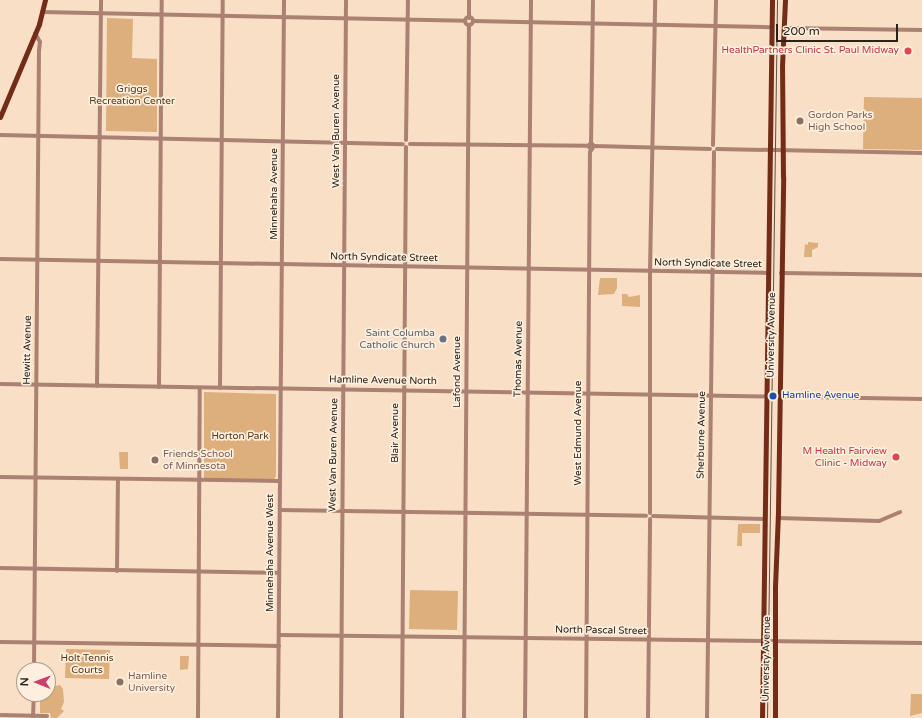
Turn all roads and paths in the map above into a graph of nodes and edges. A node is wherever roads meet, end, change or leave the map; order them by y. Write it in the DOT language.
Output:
graph roads {
  1 [pos="45,0"];
  2 [pos="101,0"];
  3 [pos="162,0"];
  4 [pos="223,0"];
  5 [pos="284,0"];
  6 [pos="346,0"];
  7 [pos="408,0"];
  8 [pos="469,0"];
  9 [pos="531,0"];
  10 [pos="593,0"];
  11 [pos="655,0"];
  12 [pos="716,0"];
  13 [pos="772,0"];
  14 [pos="785,0"];
  15 [pos="42,12"];
  16 [pos="101,14"];
  17 [pos="162,16"];
  18 [pos="223,16"];
  19 [pos="284,18"];
  20 [pos="469,18"];
  21 [pos="346,19"];
  22 [pos="407,20"];
  23 [pos="465,21"];
  24 [pos="473,21"];
  25 [pos="531,22"];
  26 [pos="593,24"];
  27 [pos="655,24"];
  28 [pos="469,25"];
  29 [pos="716,25"];
  30 [pos="771,27"];
  31 [pos="785,28"];
  32 [pos="922,30"];
  33 [pos="35,33"];
  34 [pos="0,117"];
  35 [pos="0,135"];
  36 [pos="39,136"];
  37 [pos="99,138"];
  38 [pos="161,139"];
  39 [pos="222,140"];
  40 [pos="283,141"];
  41 [pos="345,142"];
  42 [pos="406,144"];
  43 [pos="468,144"];
  44 [pos="529,146"];
  45 [pos="591,146"];
  46 [pos="652,147"];
  47 [pos="714,149"];
  48 [pos="770,150"];
  49 [pos="783,150"];
  50 [pos="922,153"];
  51 [pos="0,259"];
  52 [pos="37,260"];
  53 [pos="99,261"];
  54 [pos="160,262"];
  55 [pos="221,263"];
  56 [pos="282,264"];
  57 [pos="344,265"];
  58 [pos="405,266"];
  59 [pos="467,268"];
  60 [pos="528,269"];
  61 [pos="589,270"];
  62 [pos="650,271"];
  63 [pos="712,272"];
  64 [pos="768,273"];
  65 [pos="782,273"];
  66 [pos="922,275"];
  67 [pos="0,384"];
  68 [pos="36,384"];
  69 [pos="97,386"];
  70 [pos="159,387"];
  71 [pos="200,388"];
  72 [pos="220,388"];
  73 [pos="281,388"];
  74 [pos="343,388"];
  75 [pos="404,389"];
  76 [pos="465,390"];
  77 [pos="526,392"];
  78 [pos="588,393"];
  79 [pos="650,393"];
  80 [pos="710,395"];
  81 [pos="766,396"];
  82 [pos="780,397"];
  83 [pos="922,399"];
  84 [pos="0,477"];
  85 [pos="34,478"];
  86 [pos="118,479"];
  87 [pos="200,481"];
  88 [pos="279,481"];
  89 [pos="280,510"];
  90 [pos="342,511"];
  91 [pos="404,512"];
  92 [pos="900,512"];
  93 [pos="465,513"];
  94 [pos="526,514"];
  95 [pos="587,516"];
  96 [pos="650,516"];
  97 [pos="709,518"];
  98 [pos="778,518"];
  99 [pos="765,519"];
  100 [pos="0,568"];
  101 [pos="34,569"];
  102 [pos="117,571"];
  103 [pos="200,572"];
  104 [pos="279,573"];
  105 [pos="279,634"];
  106 [pos="341,634"];
  107 [pos="403,636"];
  108 [pos="464,637"];
  109 [pos="525,638"];
  110 [pos="587,639"];
  111 [pos="649,639"];
  112 [pos="708,640"];
  113 [pos="776,640"];
  114 [pos="763,641"];
  115 [pos="0,642"];
  116 [pos="34,643"];
  117 [pos="922,643"];
  118 [pos="199,645"];
  119 [pos="279,646"];
  120 [pos="34,662"];
  121 [pos="34,702"];
  122 [pos="0,715"];
  123 [pos="48,716"];
  124 [pos="33,717"];
  125 [pos="198,718"];
  126 [pos="278,718"];
  127 [pos="341,718"];
  128 [pos="402,718"];
  129 [pos="464,718"];
  130 [pos="525,718"];
  131 [pos="586,718"];
  132 [pos="648,718"];
  133 [pos="707,718"];
  134 [pos="762,718"];
  135 [pos="775,718"];
  1 -- 15 [label="main road"];
  2 -- 16 [label="street"];
  3 -- 17 [label="street"];
  4 -- 18 [label="street"];
  5 -- 19 [label="street, Minnehaha Avenue"];
  6 -- 21 [label="street, West Van Buren Avenue"];
  7 -- 22 [label="street, Blair Avenue"];
  8 -- 20 [label="street"];
  9 -- 25 [label="street, Thomas Avenue"];
  10 -- 26 [label="street, West Edmund Avenue"];
  11 -- 27 [label="street"];
  12 -- 29 [label="street, Sherburne Avenue"];
  13 -- 30 [label="main road, University Avenue"];
  14 -- 31 [label="main road, University Avenue"];
  15 -- 16 [label="street"];
  15 -- 33 [label="main road"];
  16 -- 17 [label="street"];
  16 -- 37 [label="street"];
  17 -- 18 [label="street"];
  17 -- 38 [label="street"];
  18 -- 19 [label="street"];
  18 -- 39 [label="street"];
  19 -- 21 [label="street"];
  19 -- 40 [label="street, Minnehaha Avenue"];
  20 -- 23 [label="street"];
  20 -- 24 [label="street"];
  21 -- 22 [label="street"];
  21 -- 41 [label="street, West Van Buren Avenue"];
  22 -- 23 [label="street"];
  22 -- 42 [label="street, Blair Avenue"];
  23 -- 28 [label="street"];
  24 -- 25 [label="street"];
  24 -- 28 [label="street"];
  25 -- 26 [label="street"];
  25 -- 44 [label="street, Thomas Avenue"];
  26 -- 27 [label="street"];
  26 -- 45 [label="street, West Edmund Avenue"];
  27 -- 29 [label="street"];
  27 -- 46 [label="street"];
  28 -- 43 [label="street, Lafond Avenue"];
  29 -- 30 [label="street"];
  29 -- 47 [label="street, Sherburne Avenue"];
  30 -- 48 [label="main road, University Avenue"];
  31 -- 32 [label="street"];
  31 -- 49 [label="main road, University Avenue"];
  33 -- 34 [label="main road"];
  33 -- 36 [label="street, Hewitt Avenue"];
  35 -- 36 [label="street"];
  36 -- 37 [label="street"];
  36 -- 52 [label="street, Hewitt Avenue"];
  37 -- 38 [label="street"];
  37 -- 53 [label="street"];
  38 -- 39 [label="street"];
  38 -- 54 [label="street"];
  39 -- 40 [label="street"];
  39 -- 55 [label="street"];
  40 -- 41 [label="street"];
  40 -- 56 [label="street, Minnehaha Avenue"];
  41 -- 42 [label="street"];
  41 -- 57 [label="street, West Van Buren Avenue"];
  42 -- 43 [label="street"];
  42 -- 58 [label="street, Blair Avenue"];
  43 -- 44 [label="street"];
  43 -- 59 [label="street, Lafond Avenue"];
  44 -- 45 [label="street"];
  44 -- 60 [label="street, Thomas Avenue"];
  45 -- 46 [label="street"];
  45 -- 61 [label="street, West Edmund Avenue"];
  46 -- 47 [label="street"];
  46 -- 62 [label="street"];
  47 -- 48 [label="street"];
  47 -- 63 [label="street, Sherburne Avenue"];
  48 -- 49 [label="street"];
  48 -- 64 [label="main road, University Avenue"];
  49 -- 50 [label="street"];
  49 -- 65 [label="main road, University Avenue"];
  51 -- 52 [label="street, North Syndicate Street"];
  52 -- 53 [label="street, North Syndicate Street"];
  52 -- 68 [label="street, Hewitt Avenue"];
  53 -- 54 [label="street, North Syndicate Street"];
  53 -- 69 [label="street"];
  54 -- 55 [label="street, North Syndicate Street"];
  54 -- 70 [label="street"];
  55 -- 56 [label="street, North Syndicate Street"];
  55 -- 72 [label="street"];
  56 -- 57 [label="street, North Syndicate Street"];
  56 -- 73 [label="street, Minnehaha Avenue"];
  57 -- 58 [label="street, North Syndicate Street"];
  57 -- 74 [label="street, West Van Buren Avenue"];
  58 -- 59 [label="street, North Syndicate Street"];
  58 -- 75 [label="street, Blair Avenue"];
  59 -- 60 [label="street, North Syndicate Street"];
  59 -- 76 [label="street, Lafond Avenue"];
  60 -- 61 [label="street, North Syndicate Street"];
  60 -- 77 [label="street, Thomas Avenue"];
  61 -- 62 [label="street, North Syndicate Street"];
  61 -- 78 [label="street, West Edmund Avenue"];
  62 -- 63 [label="street, North Syndicate Street"];
  62 -- 79 [label="street"];
  63 -- 64 [label="street, North Syndicate Street"];
  63 -- 80 [label="street, Sherburne Avenue"];
  64 -- 81 [label="main road, University Avenue"];
  65 -- 66 [label="street"];
  65 -- 82 [label="main road, University Avenue"];
  67 -- 68 [label="street, Hamline Avenue North"];
  68 -- 69 [label="street, Hamline Avenue North"];
  68 -- 85 [label="street, Hewitt Avenue"];
  69 -- 70 [label="street, Hamline Avenue North"];
  70 -- 71 [label="street, Hamline Avenue North"];
  71 -- 72 [label="street, Hamline Avenue North"];
  71 -- 87 [label="street"];
  72 -- 73 [label="street, Hamline Avenue North"];
  73 -- 74 [label="street, Hamline Avenue North"];
  73 -- 88 [label="street, Minnehaha Avenue West"];
  74 -- 75 [label="street, Hamline Avenue North"];
  74 -- 90 [label="street, West Van Buren Avenue"];
  75 -- 76 [label="street, Hamline Avenue North"];
  75 -- 91 [label="street, Blair Avenue"];
  76 -- 77 [label="street, Hamline Avenue North"];
  76 -- 93 [label="street, Lafond Avenue"];
  77 -- 78 [label="street, Hamline Avenue North"];
  77 -- 94 [label="street, Thomas Avenue"];
  78 -- 79 [label="street, Hamline Avenue North"];
  78 -- 95 [label="street, West Edmund Avenue"];
  79 -- 80 [label="street, Hamline Avenue North"];
  79 -- 96 [label="street"];
  80 -- 81 [label="street, Hamline Avenue North"];
  80 -- 97 [label="street, Sherburne Avenue"];
  81 -- 82 [label="street, Hamline Avenue North"];
  81 -- 99 [label="main road, University Avenue"];
  82 -- 83 [label="street"];
  82 -- 98 [label="main road, University Avenue"];
  84 -- 85 [label="street"];
  85 -- 86 [label="street"];
  85 -- 101 [label="street, Hewitt Avenue"];
  86 -- 87 [label="street"];
  86 -- 102 [label="street"];
  87 -- 88 [label="street"];
  87 -- 103 [label="street"];
  88 -- 89 [label="street, Minnehaha Avenue West"];
  89 -- 90 [label="street"];
  89 -- 104 [label="street, Minnehaha Avenue West"];
  90 -- 91 [label="street"];
  90 -- 106 [label="street, West Van Buren Avenue"];
  91 -- 93 [label="street"];
  91 -- 107 [label="street, Blair Avenue"];
  92 -- 98 [label="street"];
  93 -- 94 [label="street"];
  93 -- 108 [label="street, Lafond Avenue"];
  94 -- 95 [label="street"];
  94 -- 109 [label="street, Thomas Avenue"];
  95 -- 96 [label="street"];
  95 -- 110 [label="street, West Edmund Avenue"];
  96 -- 97 [label="street"];
  96 -- 111 [label="street"];
  97 -- 99 [label="street"];
  97 -- 112 [label="street, Sherburne Avenue"];
  98 -- 113 [label="main road, University Avenue"];
  99 -- 114 [label="main road, University Avenue"];
  100 -- 101 [label="street"];
  101 -- 102 [label="street"];
  101 -- 116 [label="street, Hewitt Avenue"];
  102 -- 103 [label="street"];
  103 -- 104 [label="street"];
  103 -- 118 [label="street"];
  104 -- 105 [label="street, Minnehaha Avenue West"];
  105 -- 106 [label="street, North Pascal Street"];
  105 -- 119 [label="street, Minnehaha Avenue West"];
  106 -- 107 [label="street, North Pascal Street"];
  106 -- 127 [label="street, West Van Buren Avenue"];
  107 -- 108 [label="street, North Pascal Street"];
  107 -- 128 [label="street, Blair Avenue"];
  108 -- 109 [label="street, North Pascal Street"];
  108 -- 129 [label="street, Lafond Avenue"];
  109 -- 110 [label="street, North Pascal Street"];
  109 -- 130 [label="street, Thomas Avenue"];
  110 -- 111 [label="street, North Pascal Street"];
  110 -- 131 [label="street, West Edmund Avenue"];
  111 -- 112 [label="street, North Pascal Street"];
  111 -- 132 [label="street"];
  112 -- 114 [label="street, North Pascal Street"];
  112 -- 133 [label="street, Sherburne Avenue"];
  113 -- 114 [label="street, North Pascal Street"];
  113 -- 117 [label="street, North Pascal Street"];
  113 -- 135 [label="main road, University Avenue"];
  114 -- 134 [label="main road, University Avenue"];
  115 -- 116 [label="street"];
  116 -- 118 [label="street"];
  116 -- 120 [label="street, Hewitt Avenue"];
  118 -- 119 [label="street"];
  118 -- 125 [label="street"];
  119 -- 126 [label="street, Minnehaha Avenue West"];
  121 -- 124 [label="street"];
  122 -- 124 [label="street"];
  123 -- 124 [label="street"];
}
